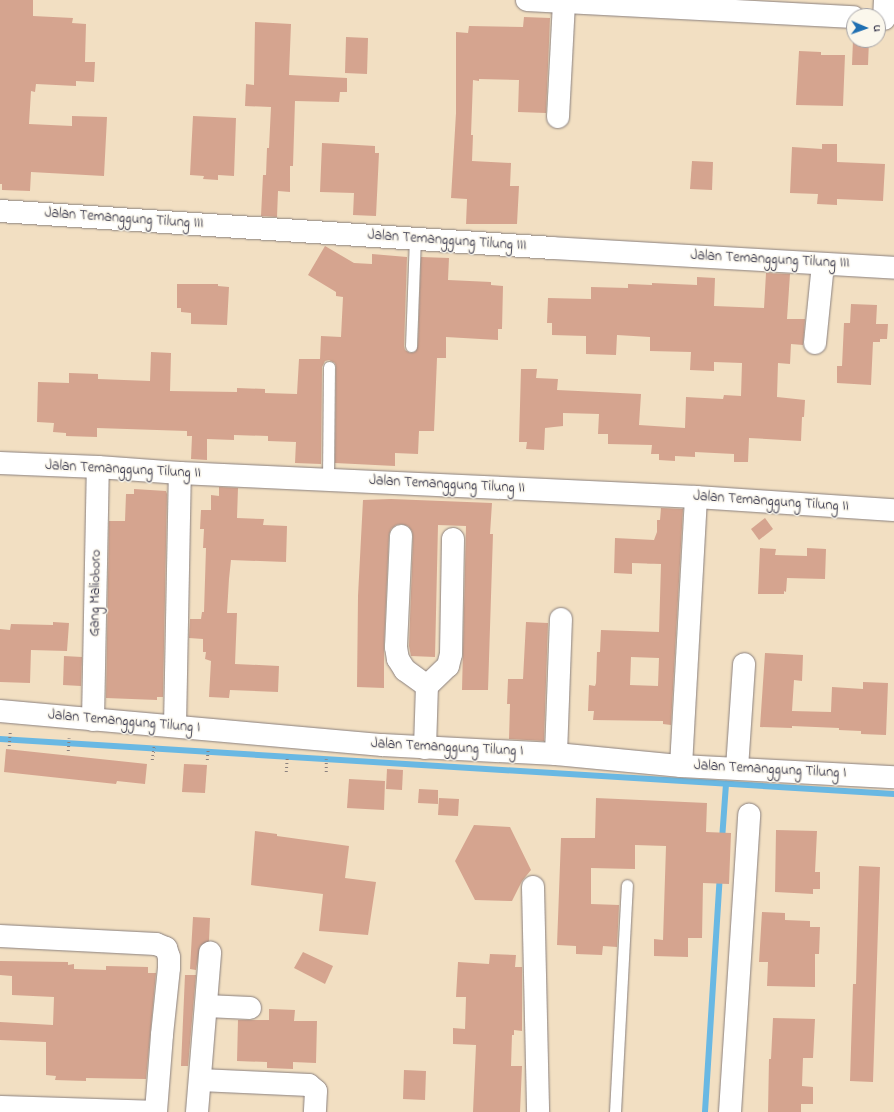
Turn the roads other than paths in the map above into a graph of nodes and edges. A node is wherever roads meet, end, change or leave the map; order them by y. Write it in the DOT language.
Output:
graph roads {
  1 [pos="527,0"];
  2 [pos="564,2"];
  3 [pos="846,17"];
  4 [pos="558,117"];
  5 [pos="0,211"];
  6 [pos="415,238"];
  7 [pos="823,264"];
  8 [pos="894,268"];
  9 [pos="815,343"];
  10 [pos="411,346"];
  11 [pos="329,367"];
  12 [pos="0,463"];
  13 [pos="98,467"];
  14 [pos="180,474"];
  15 [pos="328,479"];
  16 [pos="696,497"];
  17 [pos="894,510"];
  18 [pos="401,536"];
  19 [pos="454,539"];
  20 [pos="561,619"];
  21 [pos="744,664"];
  22 [pos="427,686"];
  23 [pos="5,719"];
  24 [pos="93,720"];
  25 [pos="175,726"];
  26 [pos="425,748"];
  27 [pos="556,754"];
  28 [pos="681,766"];
  29 [pos="737,768"];
  30 [pos="894,776"];
  31 [pos="749,815"];
  32 [pos="627,885"];
  33 [pos="533,887"];
  34 [pos="0,936"];
  35 [pos="210,953"];
  36 [pos="206,1006"];
  37 [pos="250,1008"];
  38 [pos="200,1080"];
  39 [pos="0,1107"];
  40 [pos="156,1112"];
  41 [pos="197,1112"];
  42 [pos="316,1112"];
  43 [pos="538,1112"];
  44 [pos="615,1112"];
  45 [pos="730,1112"];
  1 -- 2 [label="street"];
  2 -- 3 [label="street"];
  2 -- 4 [label="street"];
  5 -- 6 [label="street, Jalan Temanggung Tilung III"];
  6 -- 7 [label="street, Jalan Temanggung Tilung III"];
  6 -- 10 [label="lane"];
  7 -- 8 [label="street, Jalan Temanggung Tilung III"];
  7 -- 9 [label="street"];
  11 -- 15 [label="lane"];
  12 -- 13 [label="street, Jalan Temanggung Tilung II"];
  13 -- 14 [label="street, Jalan Temanggung Tilung II"];
  13 -- 24 [label="street, Gang Malioboro"];
  14 -- 15 [label="street, Jalan Temanggung Tilung II"];
  14 -- 25 [label="street"];
  15 -- 16 [label="street, Jalan Temanggung Tilung II"];
  16 -- 17 [label="street, Jalan Temanggung Tilung II"];
  16 -- 28 [label="street"];
  18 -- 22 [label="street"];
  19 -- 22 [label="street"];
  20 -- 27 [label="street"];
  21 -- 29 [label="street"];
  22 -- 26 [label="street"];
  23 -- 24 [label="street, Jalan Temanggung Tilung I"];
  24 -- 25 [label="street, Jalan Temanggung Tilung I"];
  25 -- 26 [label="street, Jalan Temanggung Tilung I"];
  26 -- 27 [label="street, Jalan Temanggung Tilung I"];
  27 -- 28 [label="street, Jalan Temanggung Tilung I"];
  28 -- 29 [label="street, Jalan Temanggung Tilung I"];
  29 -- 30 [label="street, Jalan Temanggung Tilung I"];
  31 -- 45 [label="street"];
  32 -- 44 [label="lane"];
  33 -- 43 [label="street"];
  34 -- 40 [label="street"];
  35 -- 36 [label="street"];
  36 -- 37 [label="street"];
  36 -- 38 [label="street"];
  38 -- 41 [label="street"];
  38 -- 42 [label="street"];
  39 -- 40 [label="street"];
}
